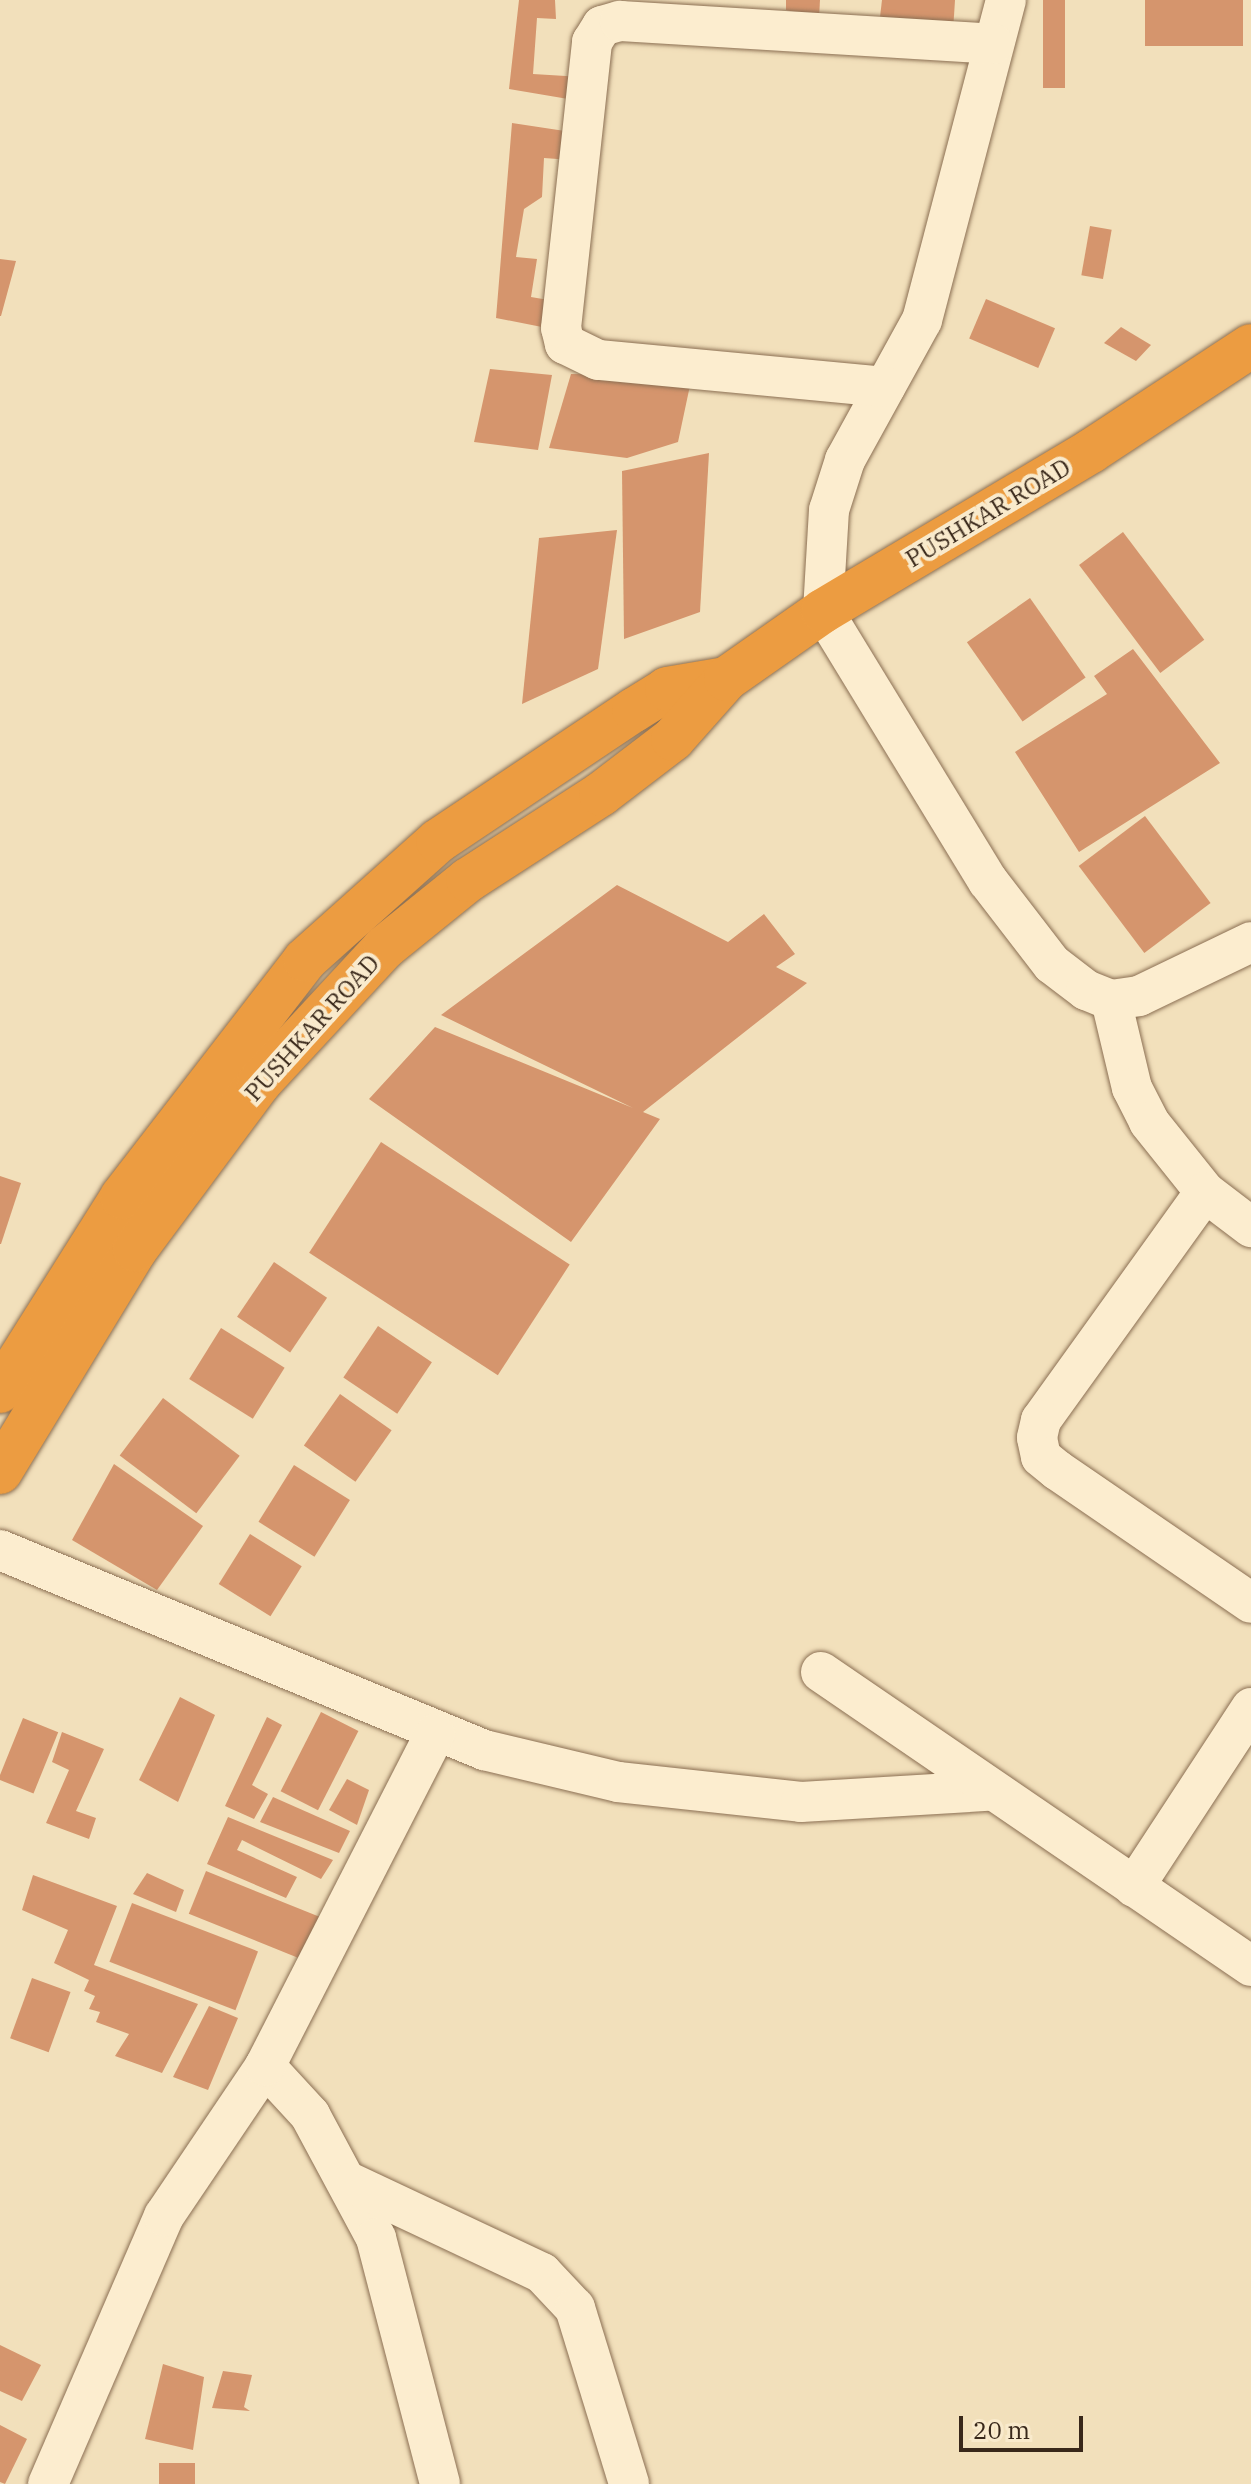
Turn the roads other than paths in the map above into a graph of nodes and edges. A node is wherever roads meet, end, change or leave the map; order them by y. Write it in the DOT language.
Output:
graph roads {
  1 [pos="1006,0"];
  2 [pos="993,44"];
  3 [pos="1251,346"];
  4 [pos="885,387"];
  5 [pos="823,611"];
  6 [pos="726,679"];
  7 [pos="1251,942"];
  8 [pos="1111,1000"];
  9 [pos="1205,1192"];
  10 [pos="1251,1227"];
  11 [pos="12,1345"];
  12 [pos="0,1391"];
  13 [pos="0,1472"];
  14 [pos="0,1550"];
  15 [pos="1251,1603"];
  16 [pos="821,1672"];
  17 [pos="1251,1708"];
  18 [pos="435,1734"];
  19 [pos="988,1791"];
  20 [pos="1134,1887"];
  21 [pos="1251,1966"];
  22 [pos="265,2066"];
  23 [pos="351,2183"];
  24 [pos="48,2484"];
  25 [pos="440,2484"];
  26 [pos="629,2484"];
  1 -- 2 [label="street"];
  2 -- 4 [label="street"];
  2 -- 4 [label="street"];
  3 -- 5 [label="highway, PUSHKAR ROAD"];
  4 -- 5 [label="street"];
  5 -- 6 [label="highway, PUSHKAR ROAD"];
  5 -- 8 [label="street"];
  6 -- 11 [label="highway, PUSHKAR ROAD"];
  6 -- 13 [label="highway, PUSHKAR ROAD"];
  7 -- 8 [label="street"];
  8 -- 9 [label="street"];
  9 -- 10 [label="street"];
  9 -- 15 [label="street"];
  11 -- 12 [label="highway, PUSHKAR ROAD"];
  14 -- 18 [label="street"];
  16 -- 19 [label="street"];
  17 -- 20 [label="street"];
  18 -- 19 [label="street"];
  18 -- 22 [label="street"];
  19 -- 20 [label="street"];
  20 -- 21 [label="street"];
  22 -- 23 [label="street"];
  22 -- 24 [label="street"];
  23 -- 25 [label="street"];
  23 -- 26 [label="street"];
}
